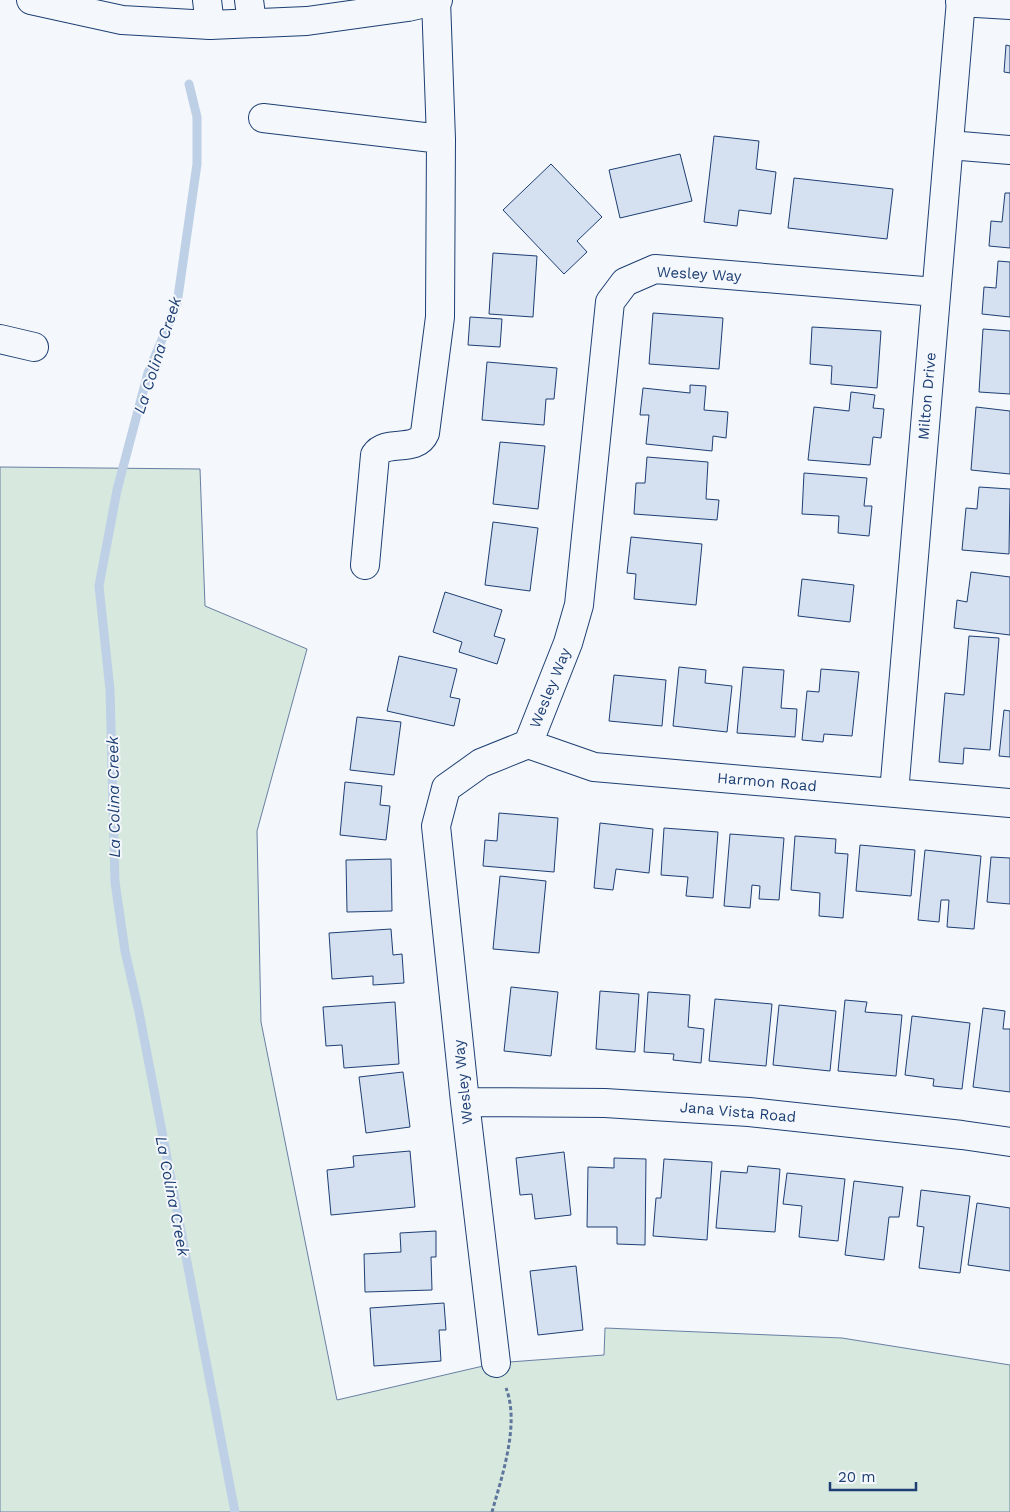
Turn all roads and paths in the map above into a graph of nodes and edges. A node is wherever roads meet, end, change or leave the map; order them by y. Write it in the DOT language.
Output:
graph roads {
  1 [pos="31,0"];
  2 [pos="437,0"];
  3 [pos="961,1"];
  4 [pos="1010,5"];
  5 [pos="250,11"];
  6 [pos="209,12"];
  7 [pos="263,118"];
  8 [pos="441,139"];
  9 [pos="949,145"];
  10 [pos="1010,150"];
  11 [pos="936,292"];
  12 [pos="0,339"];
  13 [pos="34,347"];
  14 [pos="365,565"];
  15 [pos="528,744"];
  16 [pos="894,793"];
  17 [pos="1010,803"];
  18 [pos="465,1102"];
  19 [pos="1010,1142"];
  20 [pos="496,1363"];
  21 [pos="512,1402"];
  22 [pos="492,1512"];
  1 -- 6 [label="street"];
  2 -- 5 [label="street"];
  2 -- 8 [label="street"];
  3 -- 4 [label="street"];
  3 -- 9 [label="street, Milton Drive"];
  5 -- 6 [label="street"];
  7 -- 8 [label="street"];
  8 -- 14 [label="street"];
  9 -- 10 [label="street"];
  9 -- 11 [label="street, Milton Drive"];
  11 -- 15 [label="street, Wesley Way"];
  11 -- 16 [label="street, Milton Drive"];
  12 -- 13 [label="street"];
  15 -- 16 [label="street, Harmon Road"];
  15 -- 18 [label="street, Wesley Way"];
  16 -- 17 [label="street, Harmon Road"];
  18 -- 19 [label="street, Jana Vista Road"];
  18 -- 20 [label="street, Wesley Way"];
  21 -- 22 [label="path"];
}
